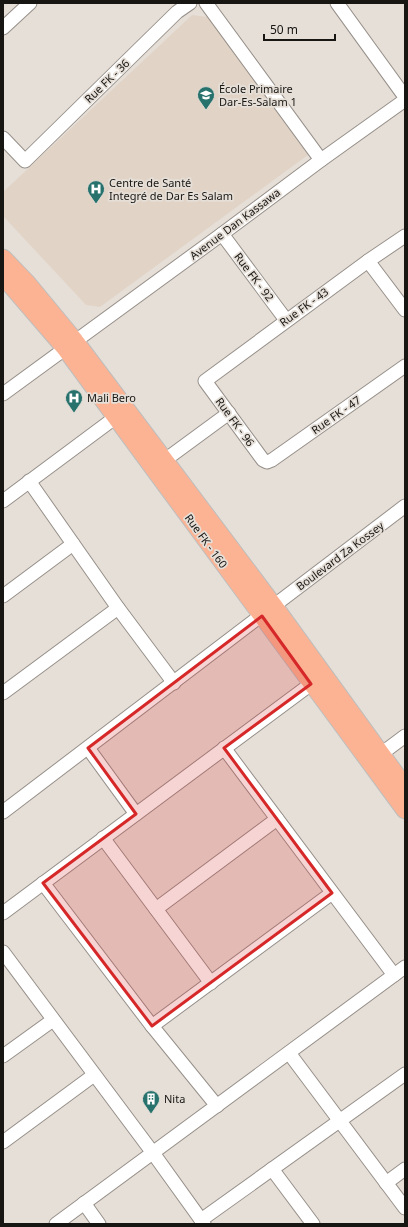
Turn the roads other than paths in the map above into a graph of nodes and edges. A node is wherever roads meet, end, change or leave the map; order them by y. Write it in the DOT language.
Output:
graph roads {
  1 [pos="30,3"];
  2 [pos="190,3"];
  3 [pos="206,3"];
  4 [pos="337,3"];
  5 [pos="3,28"];
  6 [pos="405,97"];
  7 [pos="405,100"];
  8 [pos="3,138"];
  9 [pos="321,160"];
  10 [pos="222,234"];
  11 [pos="405,236"];
  12 [pos="3,258"];
  13 [pos="368,261"];
  14 [pos="3,276"];
  15 [pos="405,310"];
  16 [pos="286,320"];
  17 [pos="70,345"];
  18 [pos="405,366"];
  19 [pos="205,381"];
  20 [pos="3,394"];
  21 [pos="229,413"];
  22 [pos="116,417"];
  23 [pos="165,460"];
  24 [pos="267,462"];
  25 [pos="29,481"];
  26 [pos="3,501"];
  27 [pos="405,506"];
  28 [pos="73,544"];
  29 [pos="3,596"];
  30 [pos="118,608"];
  31 [pos="268,611"];
  32 [pos="174,683"];
  33 [pos="311,684"];
  34 [pos="3,693"];
  35 [pos="405,736"];
  36 [pos="88,748"];
  37 [pos="224,748"];
  38 [pos="381,754"];
  39 [pos="405,787"];
  40 [pos="405,810"];
  41 [pos="3,812"];
  42 [pos="136,814"];
  43 [pos="277,819"];
  44 [pos="103,838"];
  45 [pos="43,883"];
  46 [pos="332,893"];
  47 [pos="156,909"];
  48 [pos="3,913"];
  49 [pos="3,952"];
  50 [pos="405,967"];
  51 [pos="394,975"];
  52 [pos="211,983"];
  53 [pos="53,1020"];
  54 [pos="152,1026"];
  55 [pos="289,1053"];
  56 [pos="3,1056"];
  57 [pos="405,1074"];
  58 [pos="94,1075"];
  59 [pos="217,1106"];
  60 [pos="340,1120"];
  61 [pos="3,1142"];
  62 [pos="153,1152"];
  63 [pos="272,1169"];
  64 [pos="405,1169"];
  65 [pos="386,1183"];
  66 [pos="84,1203"];
  67 [pos="405,1208"];
  68 [pos="202,1222"];
  69 [pos="56,1224"];
  70 [pos="100,1224"];
  71 [pos="313,1224"];
  1 -- 5 [label="street"];
  2 -- 8 [label="street, Rue FK - 36"];
  3 -- 9 [label="street"];
  4 -- 6 [label="street"];
  7 -- 9 [label="street, Avenue Dan Kassawa"];
  9 -- 10 [label="street, Avenue Dan Kassawa"];
  10 -- 16 [label="street, Rue FK - 92"];
  10 -- 17 [label="street, Avenue Dan Kassawa"];
  11 -- 13 [label="street, Rue FK - 43"];
  12 -- 17 [label="main road, Rue FK - 160"];
  13 -- 15 [label="street"];
  13 -- 16 [label="street, Rue FK - 43"];
  14 -- 17 [label="main road, Rue FK - 160"];
  16 -- 19 [label="street, Rue FK - 43"];
  17 -- 20 [label="street, Avenue Dan Kassawa"];
  17 -- 22 [label="main road, Rue FK - 160"];
  17 -- 23 [label="main road, Rue FK - 160"];
  18 -- 24 [label="street, Rue FK - 47"];
  19 -- 21 [label="street, Rue FK - 96"];
  21 -- 23 [label="street"];
  21 -- 24 [label="street, Rue FK - 96"];
  22 -- 25 [label="street"];
  22 -- 31 [label="main road, Rue FK - 160"];
  23 -- 31 [label="main road, Rue FK - 160"];
  25 -- 26 [label="street"];
  25 -- 28 [label="street"];
  27 -- 31 [label="street, Boulevard Za Kossey"];
  28 -- 29 [label="street"];
  28 -- 30 [label="street"];
  30 -- 32 [label="street"];
  30 -- 34 [label="street"];
  31 -- 32 [label="street, Boulevard Za Kossey"];
  31 -- 33 [label="main road, Rue FK - 160"];
  31 -- 38 [label="main road, Rue FK - 160"];
  32 -- 36 [label="street, Boulevard Za Kossey"];
  33 -- 37 [label="street"];
  33 -- 40 [label="main road, Rue FK - 160"];
  35 -- 38 [label="street"];
  36 -- 41 [label="street, Boulevard Za Kossey"];
  36 -- 42 [label="street"];
  37 -- 42 [label="street"];
  37 -- 43 [label="street"];
  38 -- 39 [label="main road, Rue FK - 160"];
  42 -- 44 [label="street"];
  43 -- 46 [label="street"];
  43 -- 47 [label="street"];
  44 -- 45 [label="street"];
  44 -- 47 [label="street"];
  45 -- 48 [label="street"];
  45 -- 54 [label="street"];
  46 -- 51 [label="street"];
  46 -- 52 [label="street"];
  47 -- 52 [label="street"];
  49 -- 53 [label="street"];
  50 -- 51 [label="street"];
  51 -- 55 [label="street"];
  52 -- 54 [label="street"];
  53 -- 56 [label="street"];
  53 -- 58 [label="street"];
  54 -- 59 [label="street"];
  55 -- 59 [label="street"];
  55 -- 60 [label="street"];
  57 -- 60 [label="street"];
  58 -- 61 [label="street"];
  58 -- 62 [label="street"];
  59 -- 62 [label="street"];
  60 -- 63 [label="street"];
  60 -- 65 [label="street"];
  62 -- 66 [label="street"];
  62 -- 68 [label="street"];
  63 -- 68 [label="street"];
  63 -- 71 [label="street"];
  64 -- 65 [label="street"];
  65 -- 67 [label="street"];
  66 -- 69 [label="street"];
  66 -- 70 [label="street"];
}
